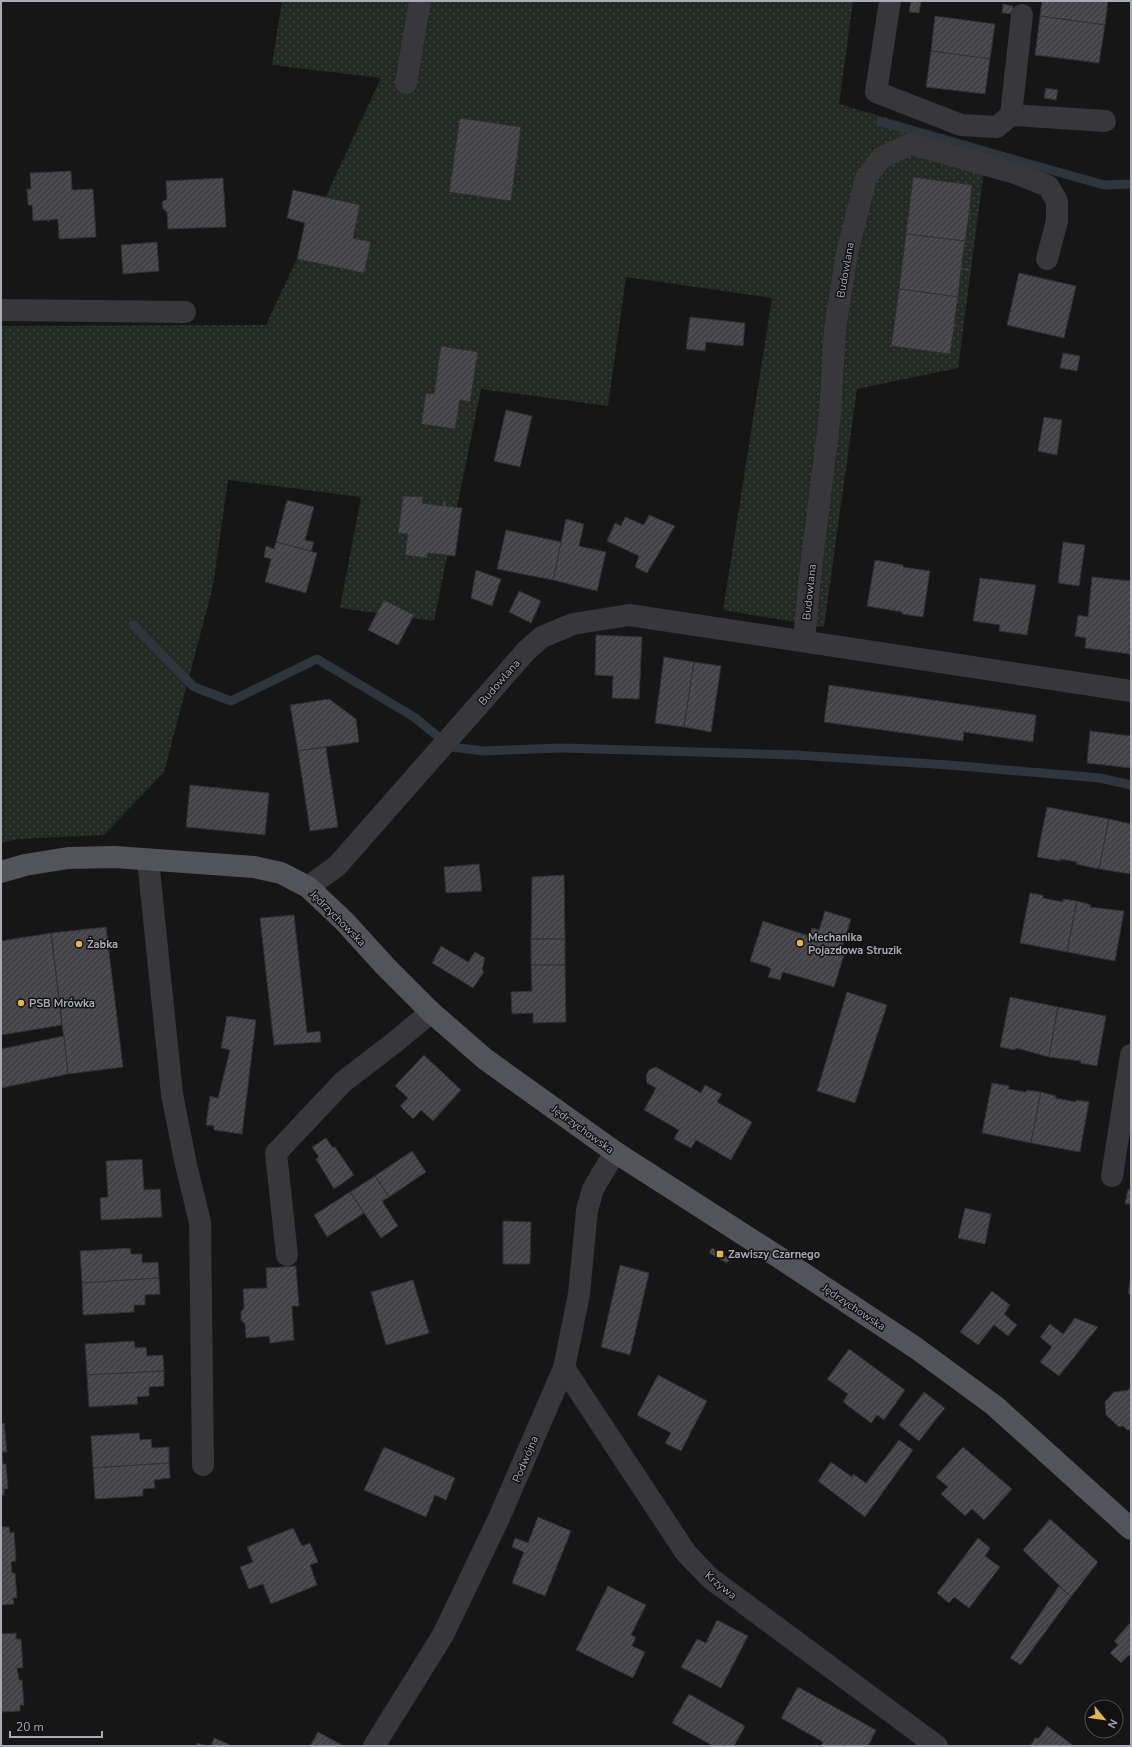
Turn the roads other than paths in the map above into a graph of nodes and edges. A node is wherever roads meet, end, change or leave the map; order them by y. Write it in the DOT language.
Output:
graph roads {
  1 [pos="420,1"];
  2 [pos="890,1"];
  3 [pos="1022,15"];
  4 [pos="406,83"];
  5 [pos="1010,115"];
  6 [pos="1105,121"];
  7 [pos="1047,259"];
  8 [pos="1,310"];
  9 [pos="185,312"];
  10 [pos="804,640"];
  11 [pos="1131,691"];
  12 [pos="148,860"];
  13 [pos="1,872"];
  14 [pos="308,888"];
  15 [pos="430,1012"];
  16 [pos="1131,1055"];
  17 [pos="615,1152"];
  18 [pos="1112,1176"];
  19 [pos="287,1255"];
  20 [pos="564,1368"];
  21 [pos="203,1465"];
  22 [pos="1131,1529"];
  23 [pos="374,1746"];
  24 [pos="937,1746"];
  1 -- 4 [label="street"];
  2 -- 5 [label="street"];
  3 -- 5 [label="street"];
  5 -- 6 [label="street"];
  7 -- 10 [label="street, Budowlana"];
  8 -- 9 [label="street"];
  10 -- 11 [label="street, Budowlana"];
  10 -- 14 [label="street, Budowlana"];
  12 -- 13 [label="main road, Jędrzychowska"];
  12 -- 14 [label="main road, Jędrzychowska"];
  12 -- 21 [label="street"];
  14 -- 15 [label="main road, Jędrzychowska"];
  15 -- 17 [label="main road, Jędrzychowska"];
  15 -- 19 [label="street"];
  16 -- 18 [label="street"];
  17 -- 20 [label="street, Podwójna"];
  17 -- 22 [label="main road, Jędrzychowska"];
  20 -- 23 [label="street, Podwójna"];
  20 -- 24 [label="street, Krzywa"];
}
